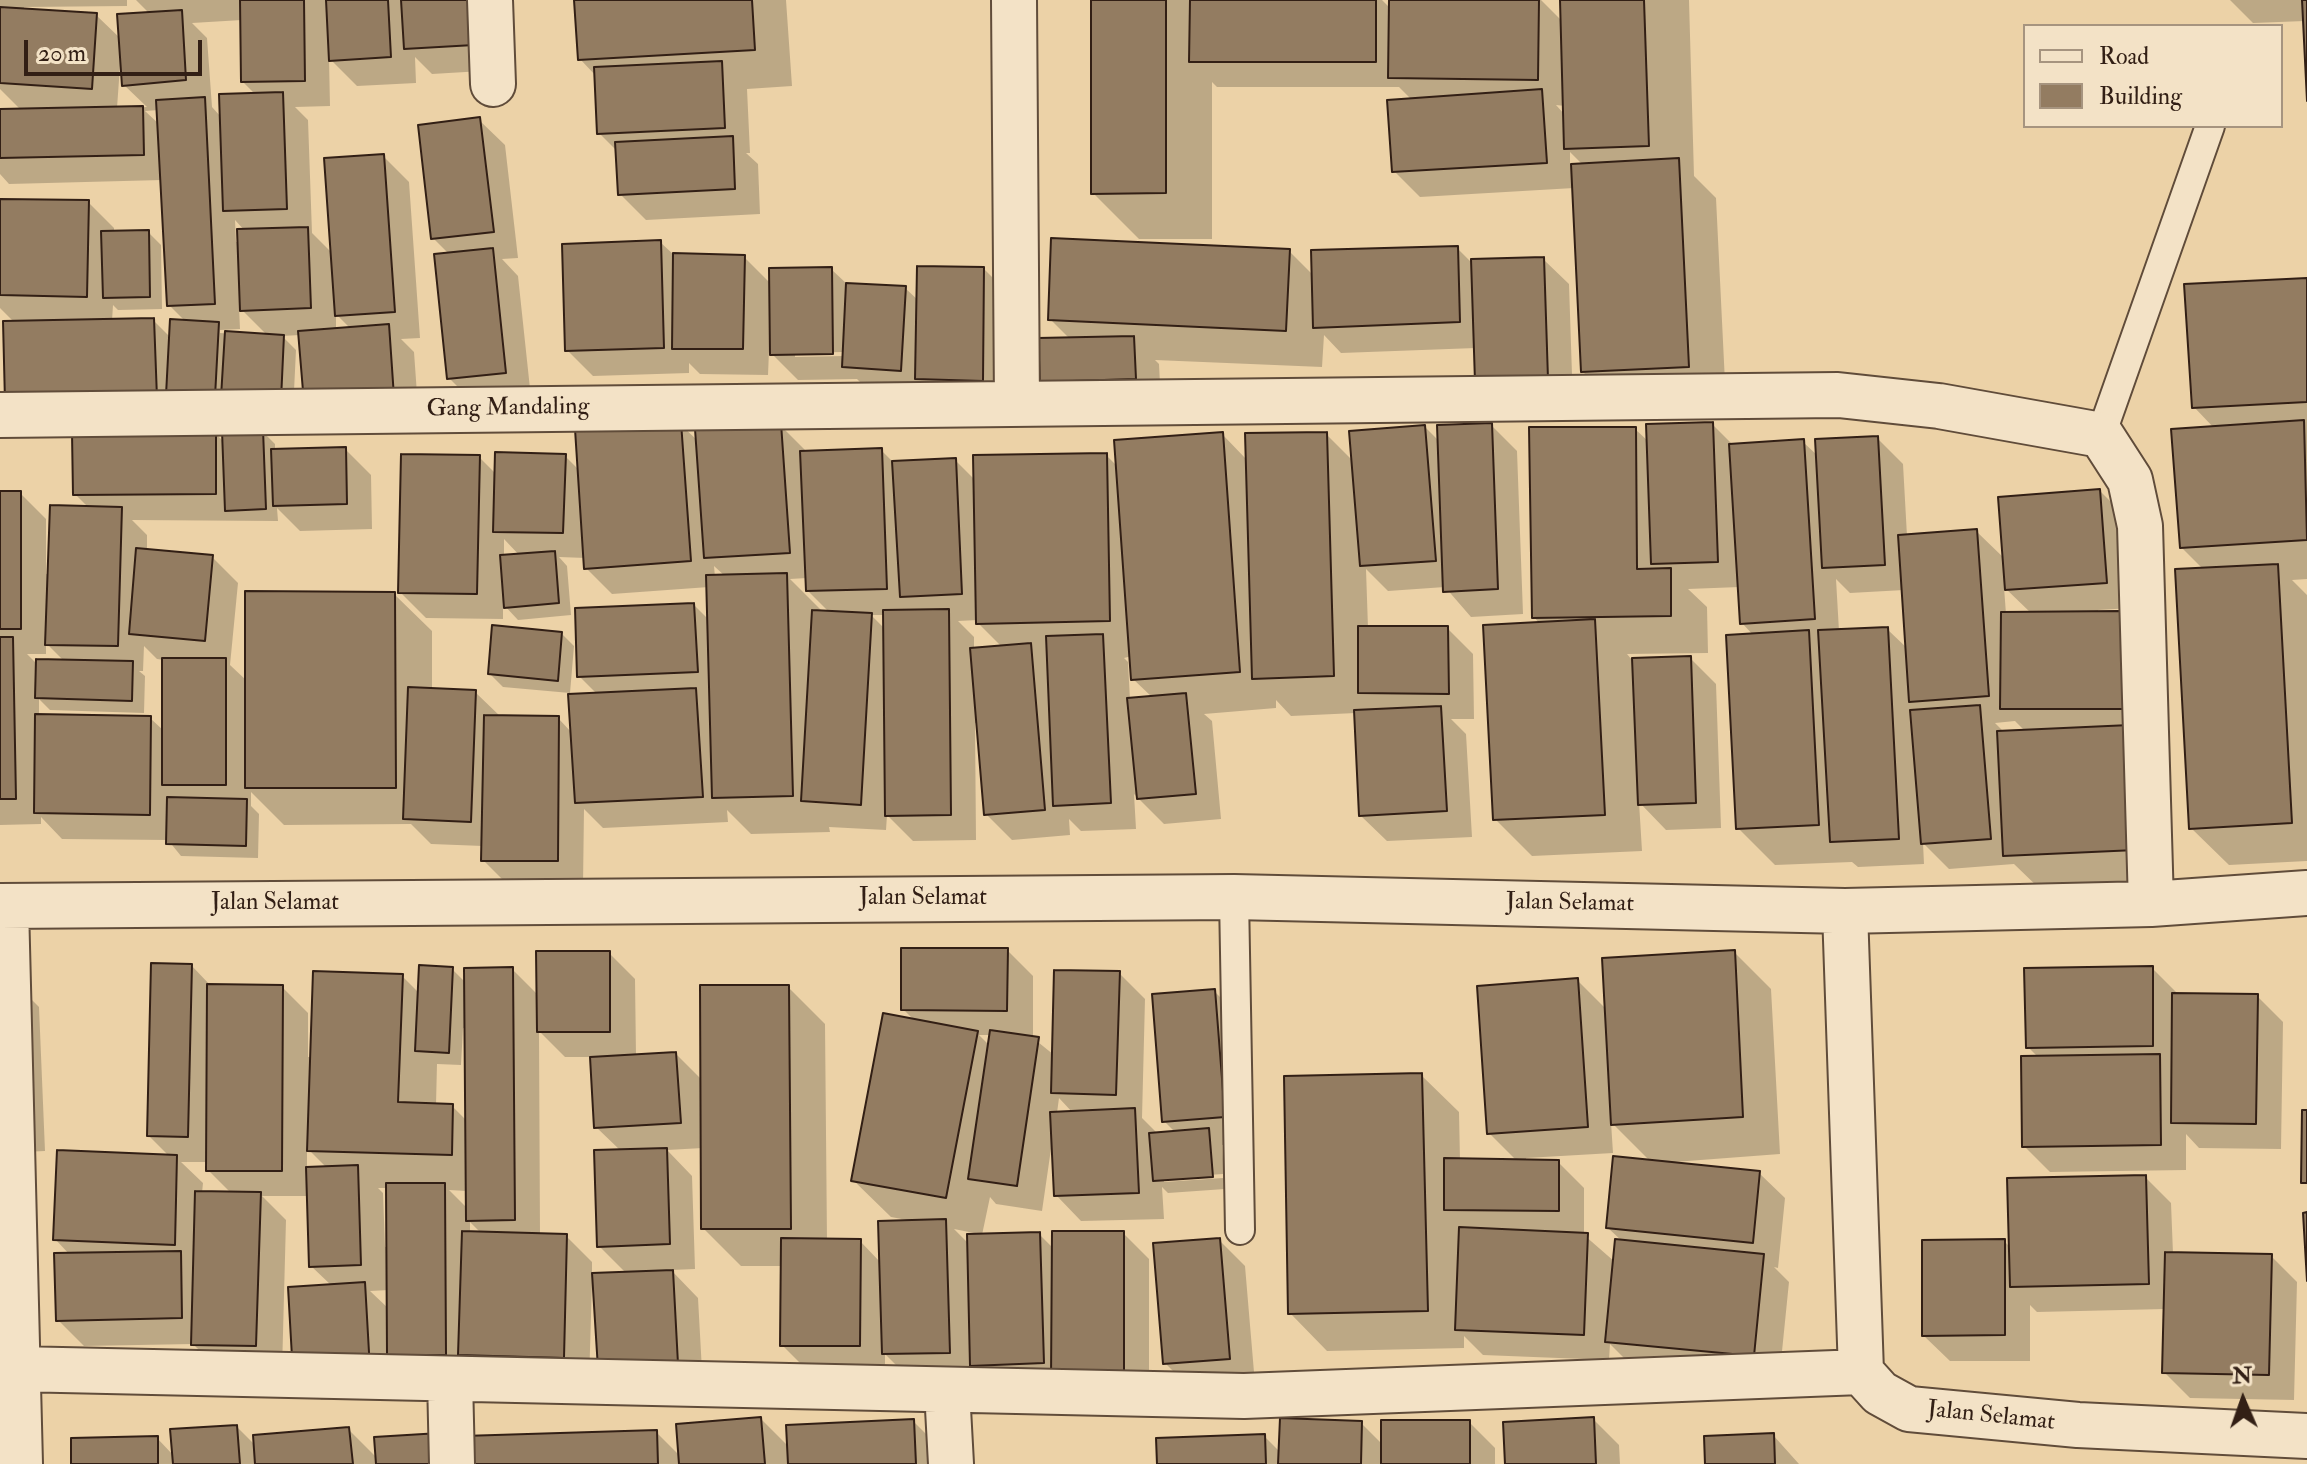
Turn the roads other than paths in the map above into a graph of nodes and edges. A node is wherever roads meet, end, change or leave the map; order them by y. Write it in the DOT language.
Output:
graph roads {
  1 [pos="490,0"];
  2 [pos="1014,0"];
  3 [pos="493,84"];
  4 [pos="2209,128"];
  5 [pos="1017,403"];
  6 [pos="0,415"];
  7 [pos="2101,435"];
  8 [pos="2307,893"];
  9 [pos="1234,897"];
  10 [pos="2151,904"];
  11 [pos="3,906"];
  12 [pos="1845,911"];
  13 [pos="1240,1230"];
  14 [pos="16,1369"];
  15 [pos="1861,1372"];
  16 [pos="450,1379"];
  17 [pos="947,1390"];
  18 [pos="2306,1445"];
  19 [pos="20,1464"];
  20 [pos="452,1464"];
  21 [pos="951,1464"];
  1 -- 3 [label="street"];
  2 -- 5 [label="street"];
  4 -- 7 [label="lane"];
  5 -- 6 [label="street, Gang Mandaling"];
  5 -- 7 [label="street, Gang Mandaling"];
  7 -- 10 [label="street"];
  8 -- 10 [label="street, Jalan Selamat"];
  9 -- 11 [label="street, Jalan Selamat"];
  9 -- 12 [label="street, Jalan Selamat"];
  9 -- 13 [label="lane"];
  10 -- 12 [label="street, Jalan Selamat"];
  11 -- 14 [label="street"];
  12 -- 15 [label="street"];
  14 -- 16 [label="street"];
  14 -- 19 [label="street"];
  15 -- 17 [label="street"];
  15 -- 18 [label="street, Jalan Selamat"];
  16 -- 17 [label="street"];
  16 -- 20 [label="street"];
  17 -- 21 [label="street"];
}
